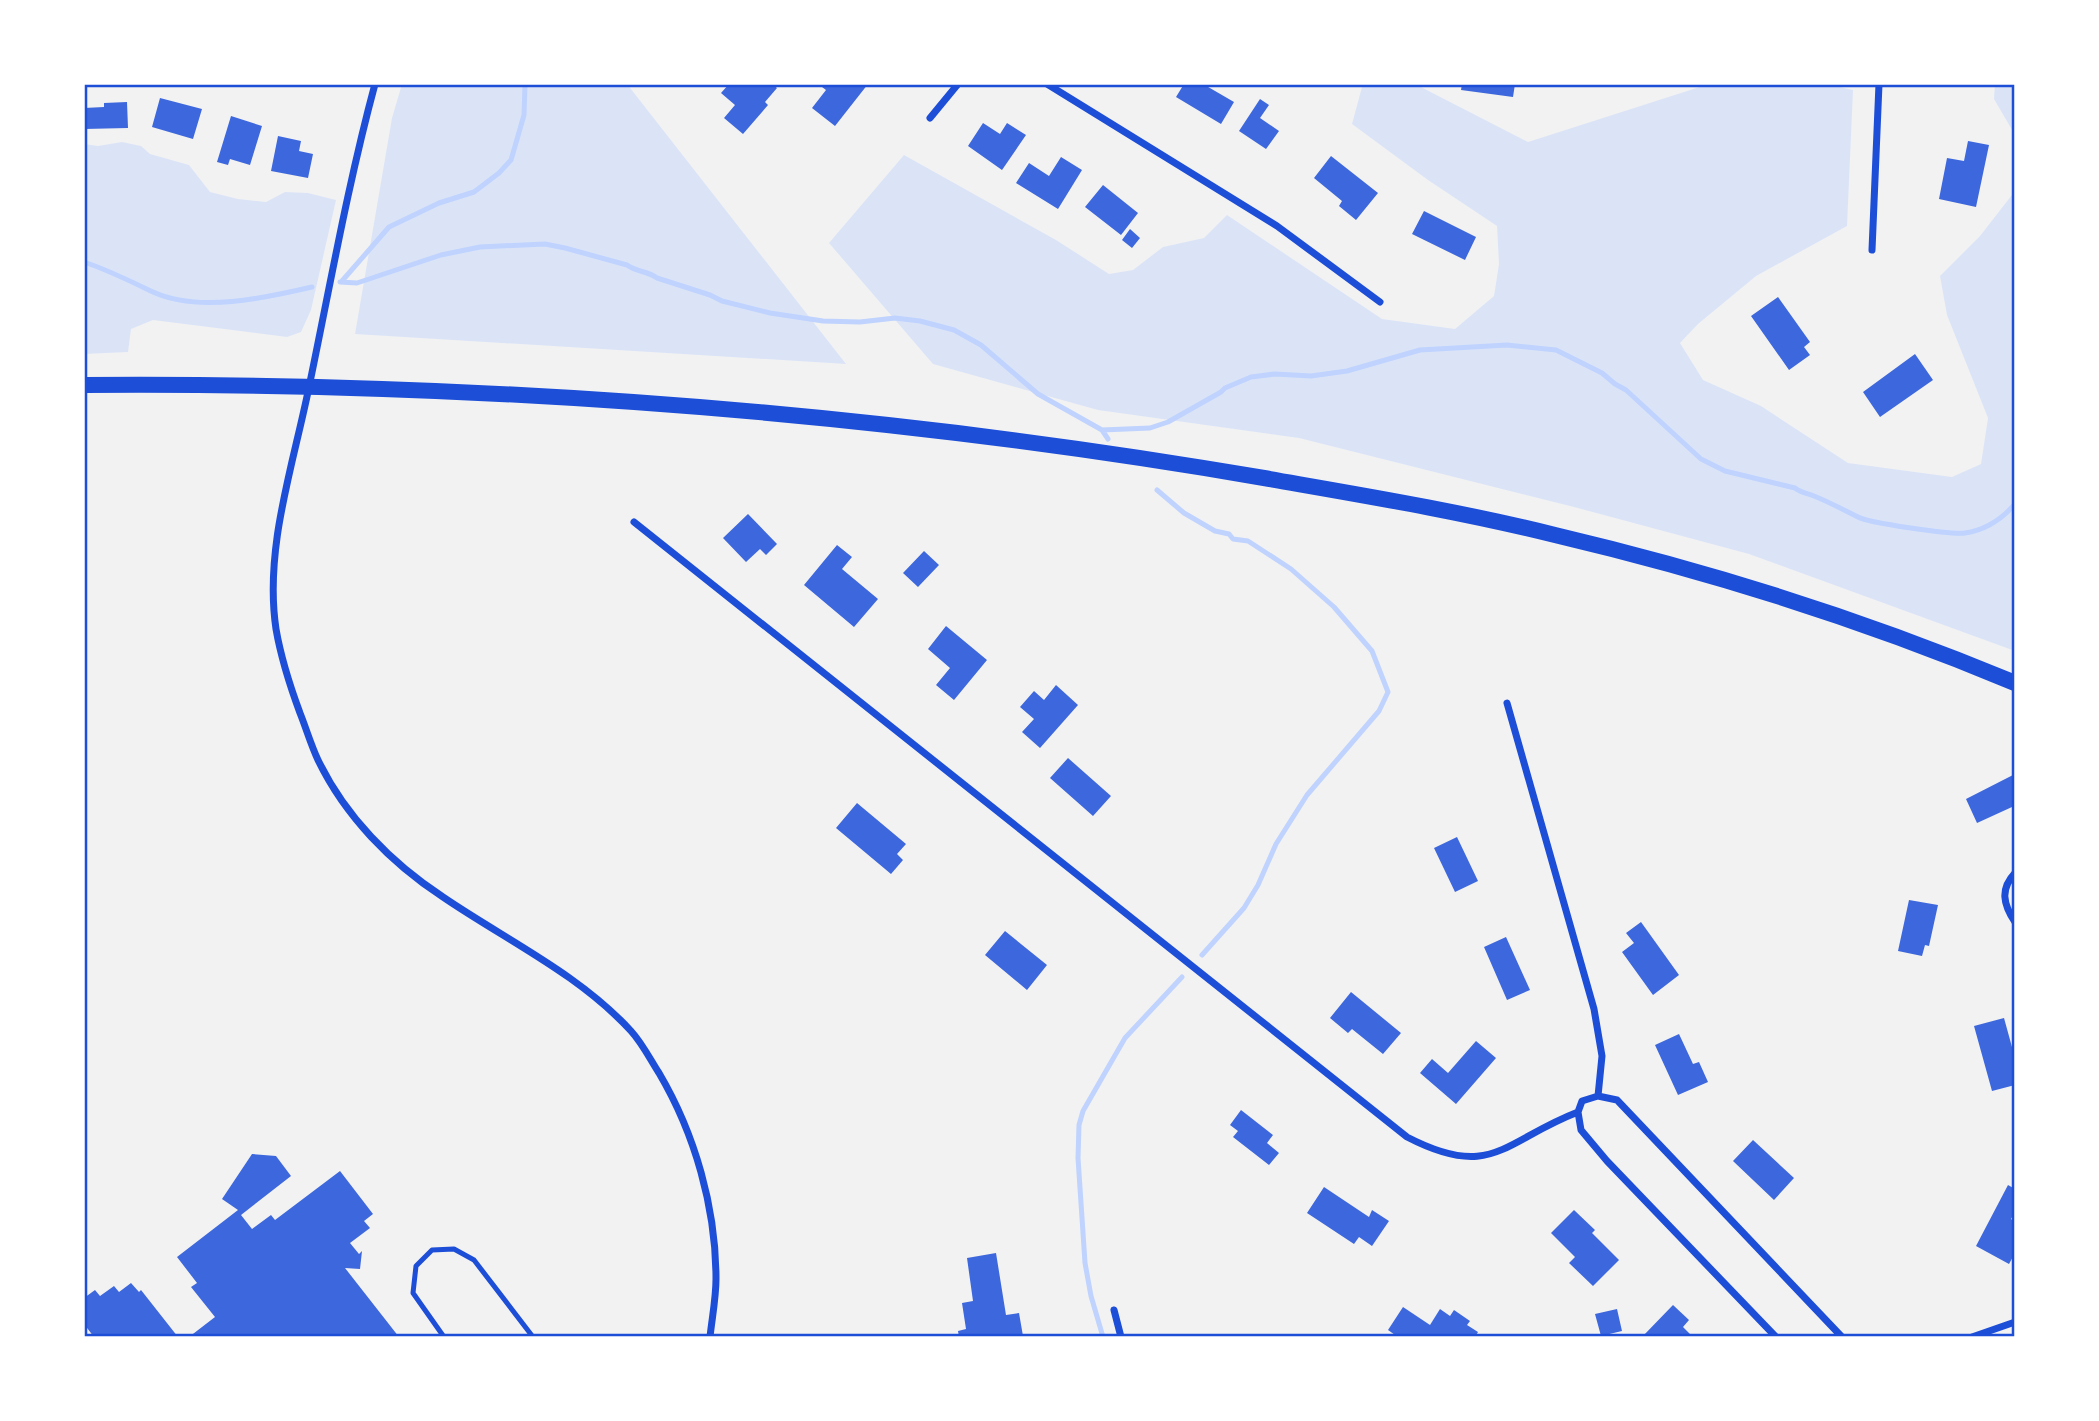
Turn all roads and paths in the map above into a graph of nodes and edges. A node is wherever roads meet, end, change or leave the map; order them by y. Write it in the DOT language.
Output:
graph roads {
  1 [pos="374,84"];
  2 [pos="958,84"];
  3 [pos="1047,84"];
  4 [pos="1879,84"];
  5 [pos="930,118"];
  6 [pos="1872,250"];
  7 [pos="1380,303"];
  8 [pos="84,385"];
  9 [pos="309,385"];
  10 [pos="634,522"];
  11 [pos="2015,683"];
  12 [pos="1507,703"];
  13 [pos="2015,873"];
  14 [pos="2015,922"];
  15 [pos="1598,1096"];
  16 [pos="1578,1112"];
  17 [pos="1114,1310"];
  18 [pos="2015,1322"];
  19 [pos="444,1337"];
  20 [pos="533,1337"];
  21 [pos="710,1337"];
  22 [pos="1121,1337"];
  23 [pos="1776,1337"];
  24 [pos="1842,1337"];
  25 [pos="1972,1337"];
  1 -- 9 [label="street"];
  2 -- 5 [label="street"];
  3 -- 7 [label="street"];
  4 -- 6 [label="street"];
  8 -- 9 [label="main road"];
  9 -- 11 [label="main road"];
  9 -- 21 [label="street"];
  10 -- 16 [label="street"];
  12 -- 15 [label="street"];
  13 -- 14 [label="street"];
  15 -- 16 [label="street"];
  15 -- 24 [label="street"];
  16 -- 23 [label="street"];
  17 -- 22 [label="street"];
  18 -- 25 [label="street"];
  19 -- 20 [label="lane"];
}
